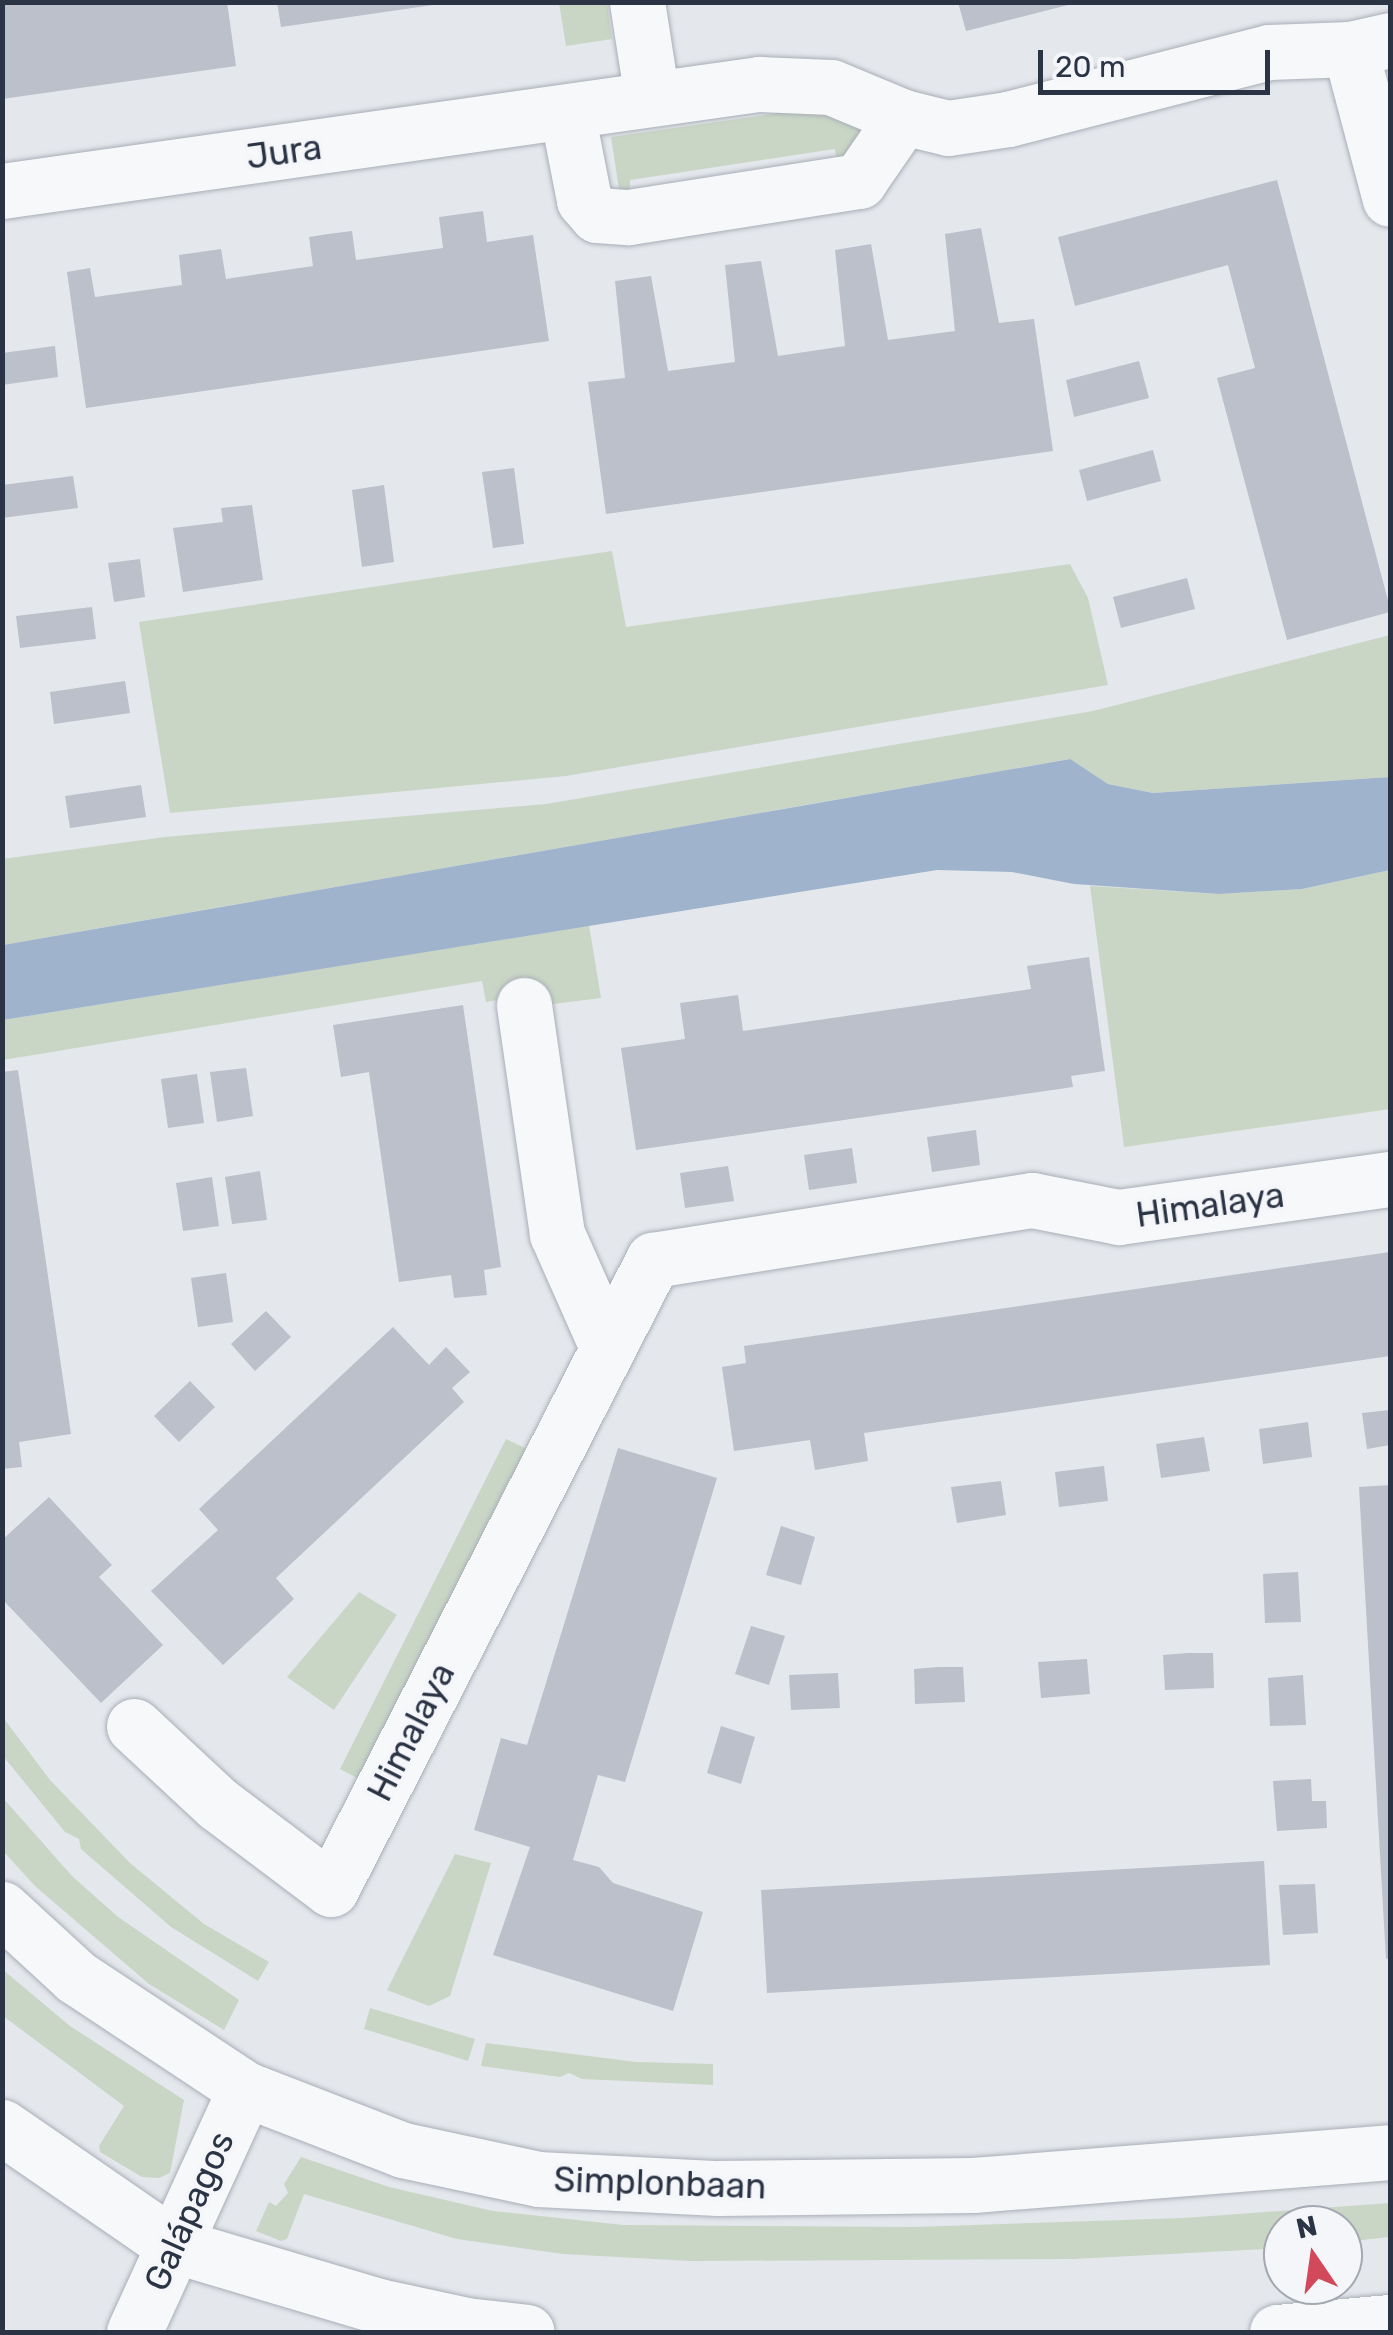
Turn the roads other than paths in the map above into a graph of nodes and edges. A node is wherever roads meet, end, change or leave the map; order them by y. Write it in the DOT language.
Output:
graph roads {
  1 [pos="637,2"];
  2 [pos="1370,45"];
  3 [pos="652,98"];
  4 [pos="566,113"];
  5 [pos="903,117"];
  6 [pos="2,191"];
  7 [pos="1390,200"];
  8 [pos="524,1005"];
  9 [pos="1390,1180"];
  10 [pos="607,1347"];
  11 [pos="134,1726"];
  12 [pos="2,1909"];
  13 [pos="244,2089"];
  14 [pos="2,2127"];
  15 [pos="1390,2152"];
  16 [pos="173,2245"];
  17 [pos="1390,2322"];
  18 [pos="134,2332"];
  19 [pos="527,2332"];
  20 [pos="1277,2332"];
  1 -- 3 [label="street"];
  2 -- 5 [label="street, Jura"];
  2 -- 7 [label="street"];
  3 -- 4 [label="street, Jura"];
  3 -- 5 [label="street, Jura"];
  4 -- 5 [label="street"];
  4 -- 6 [label="street, Jura"];
  8 -- 10 [label="street"];
  9 -- 10 [label="street, Himalaya"];
  10 -- 11 [label="street, Himalaya"];
  12 -- 13 [label="street, Simplonbaan"];
  13 -- 15 [label="street, Simplonbaan"];
  13 -- 16 [label="street, Galápagos"];
  14 -- 16 [label="street"];
  16 -- 18 [label="street, Galápagos"];
  16 -- 19 [label="street"];
  17 -- 20 [label="street"];
}
